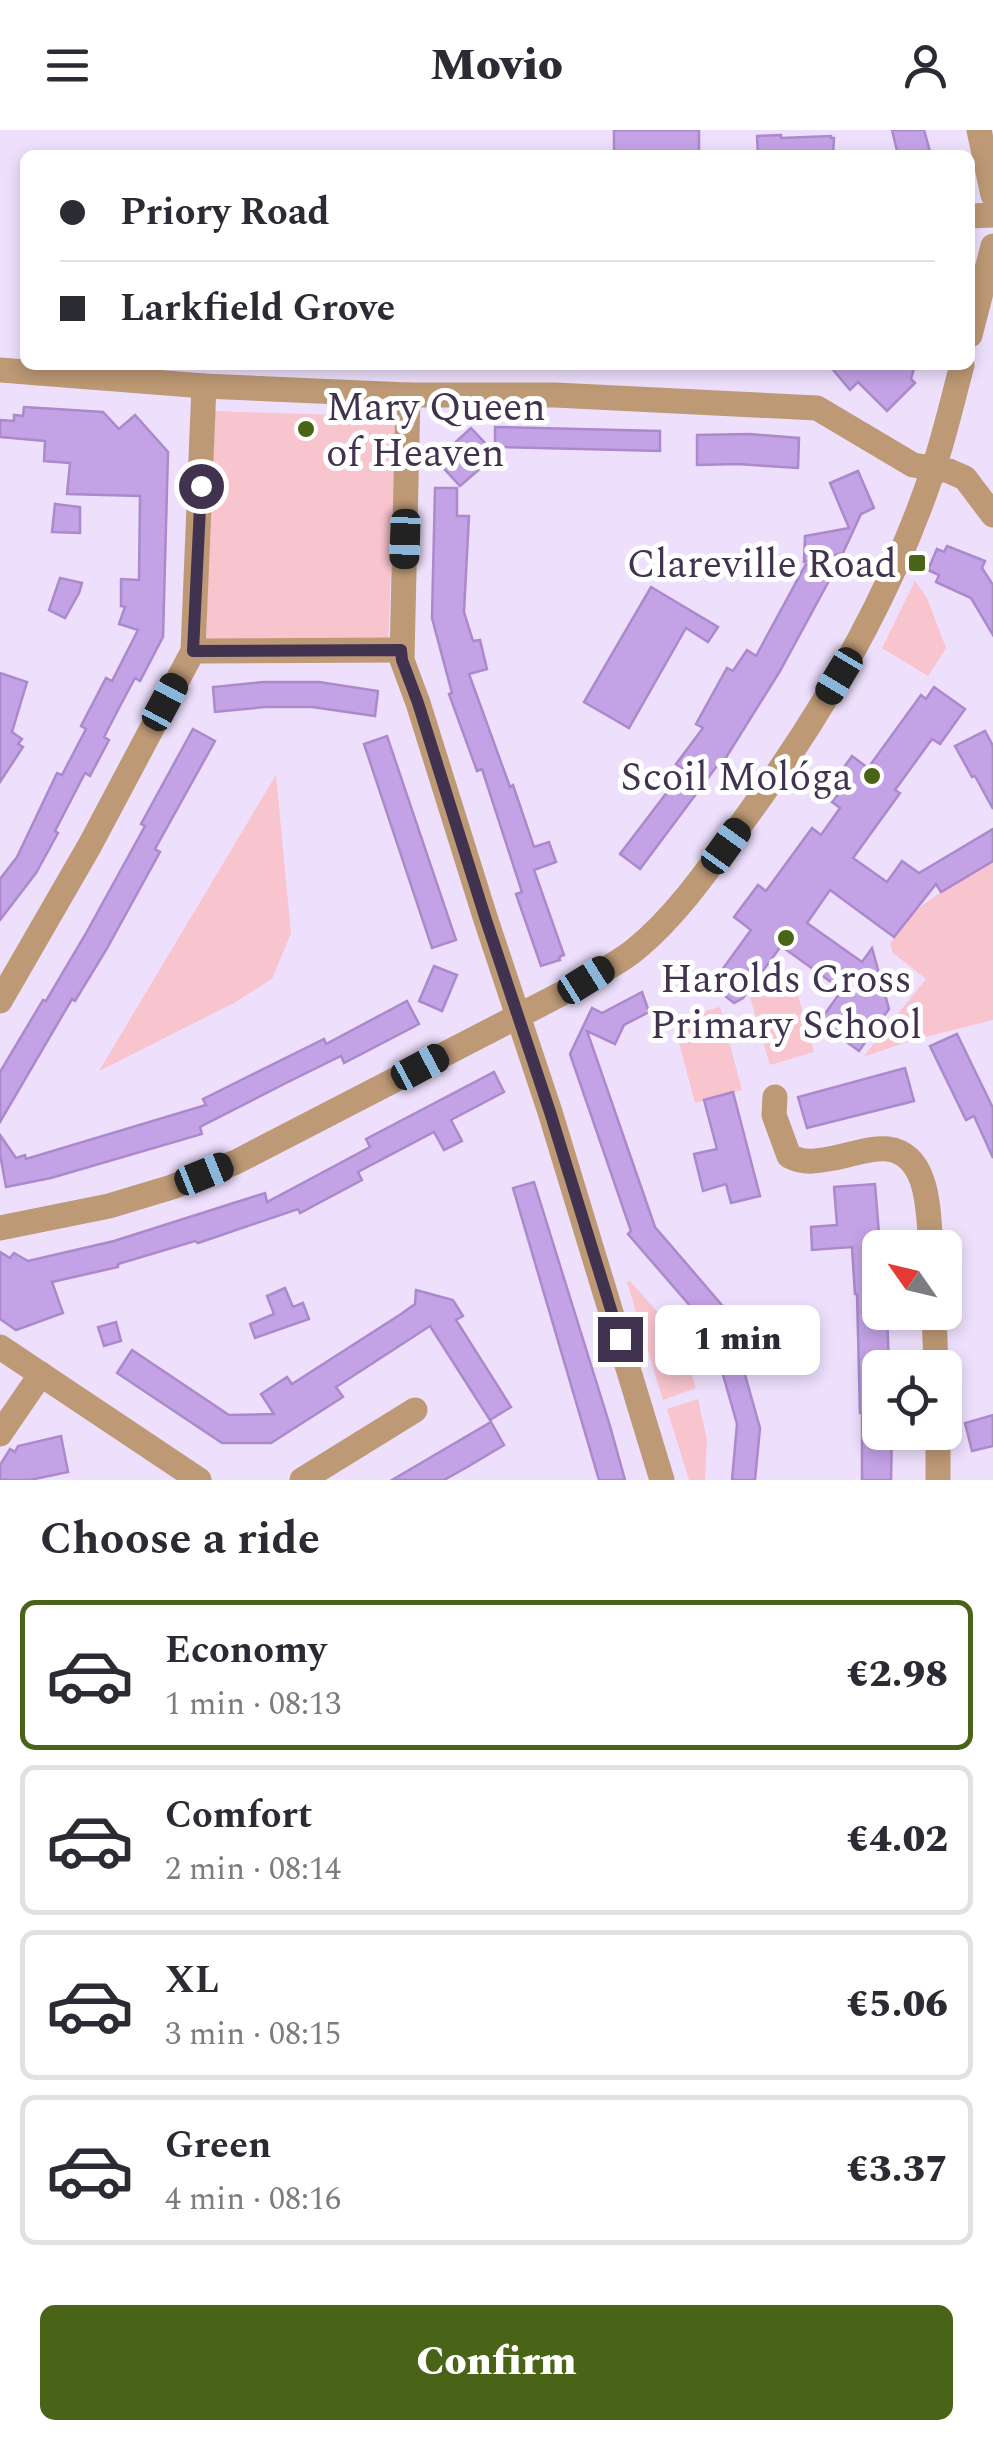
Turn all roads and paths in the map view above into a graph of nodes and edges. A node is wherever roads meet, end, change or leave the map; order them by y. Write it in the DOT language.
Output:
graph roads {
  1 [pos="979,130"];
  2 [pos="993,195"];
  3 [pos="993,246"];
  4 [pos="975,316"];
  5 [pos="0,370"];
  6 [pos="961,370"];
  7 [pos="204,386"];
  8 [pos="408,395"];
  9 [pos="933,468"];
  10 [pos="993,516"];
  11 [pos="401,650"];
  12 [pos="193,651"];
  13 [pos="0,1001"];
  14 [pos="518,1014"];
  15 [pos="776,1097"];
  16 [pos="0,1228"];
  17 [pos="928,1230"];
  18 [pos="0,1347"];
  19 [pos="41,1374"];
  20 [pos="415,1410"];
  21 [pos="0,1434"];
  22 [pos="938,1450"];
  23 [pos="199,1480"];
  24 [pos="302,1480"];
  25 [pos="662,1480"];
  26 [pos="938,1480"];
  1 -- 2 [label="street"];
  3 -- 4 [label="street"];
  5 -- 7 [label="street"];
  6 -- 9 [label="street"];
  7 -- 8 [label="street"];
  7 -- 12 [label="street"];
  8 -- 9 [label="street"];
  8 -- 11 [label="street"];
  9 -- 10 [label="street"];
  9 -- 14 [label="street"];
  11 -- 12 [label="street"];
  11 -- 14 [label="street"];
  12 -- 13 [label="street"];
  14 -- 16 [label="street"];
  14 -- 25 [label="street"];
  15 -- 17 [label="street"];
  18 -- 19 [label="street"];
  19 -- 21 [label="street"];
  19 -- 23 [label="street"];
  20 -- 24 [label="street"];
  22 -- 26 [label="street"];
}
